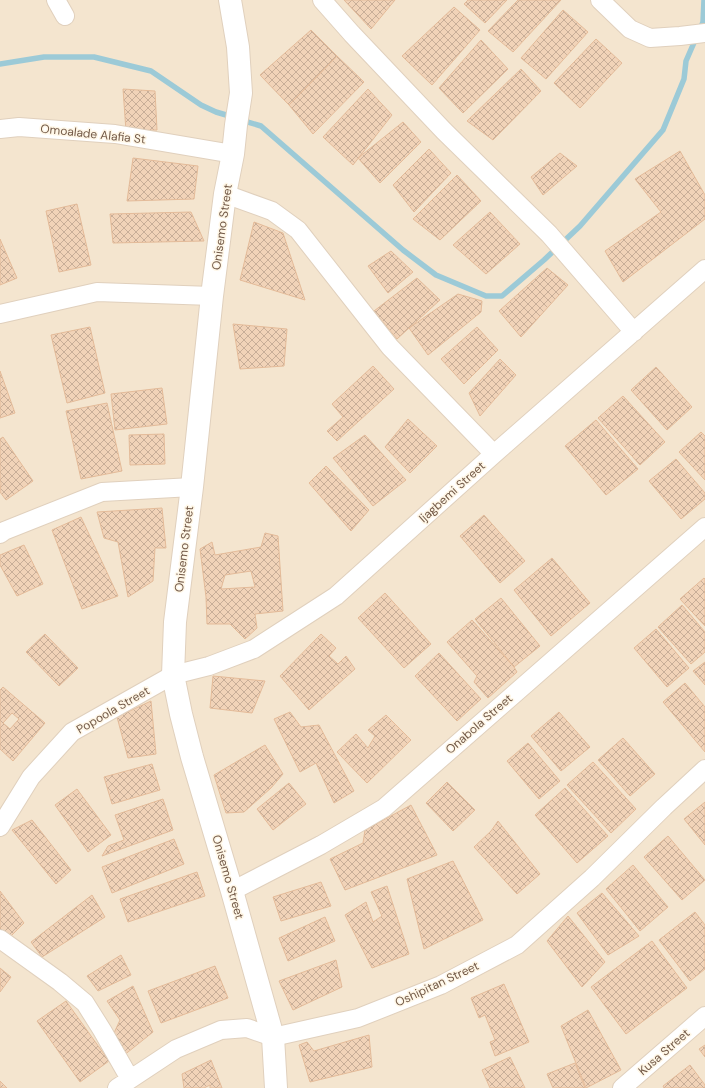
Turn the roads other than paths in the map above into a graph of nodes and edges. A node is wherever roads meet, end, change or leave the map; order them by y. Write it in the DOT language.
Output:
graph roads {
  1 [pos="56,0"];
  2 [pos="230,0"];
  3 [pos="322,0"];
  4 [pos="600,0"];
  5 [pos="65,16"];
  6 [pos="705,33"];
  7 [pos="0,129"];
  8 [pos="233,154"];
  9 [pos="225,194"];
  10 [pos="705,269"];
  11 [pos="212,296"];
  12 [pos="0,314"];
  13 [pos="634,332"];
  14 [pos="494,454"];
  15 [pos="192,487"];
  16 [pos="705,526"];
  17 [pos="0,534"];
  18 [pos="174,675"];
  19 [pos="705,769"];
  20 [pos="0,827"];
  21 [pos="232,891"];
  22 [pos="0,939"];
  23 [pos="705,1016"];
  24 [pos="273,1037"];
  25 [pos="123,1084"];
  26 [pos="276,1088"];
  27 [pos="622,1088"];
  1 -- 5 [label="street"];
  2 -- 8 [label="street, Onisemo Street"];
  3 -- 13 [label="street"];
  4 -- 6 [label="street"];
  7 -- 8 [label="street, Omoalade Alafia St"];
  8 -- 9 [label="street, Onisemo Street"];
  9 -- 11 [label="street, Onisemo Street"];
  9 -- 14 [label="street"];
  10 -- 13 [label="street, Ijagbemi Street"];
  11 -- 12 [label="street"];
  11 -- 15 [label="street, Onisemo Street"];
  13 -- 14 [label="street, Ijagbemi Street"];
  14 -- 18 [label="street, Ijagbemi Street"];
  15 -- 17 [label="street"];
  15 -- 18 [label="street, Onisemo Street"];
  16 -- 21 [label="street, Onabola Street"];
  18 -- 20 [label="street, Popoola Street"];
  18 -- 21 [label="street, Onisemo Street"];
  19 -- 24 [label="street, Oshipitan Street"];
  21 -- 24 [label="street, Onisemo Street"];
  22 -- 25 [label="street"];
  23 -- 27 [label="street, Kusa Street"];
  24 -- 25 [label="street"];
  24 -- 26 [label="street, Onisemo Street"];
}
